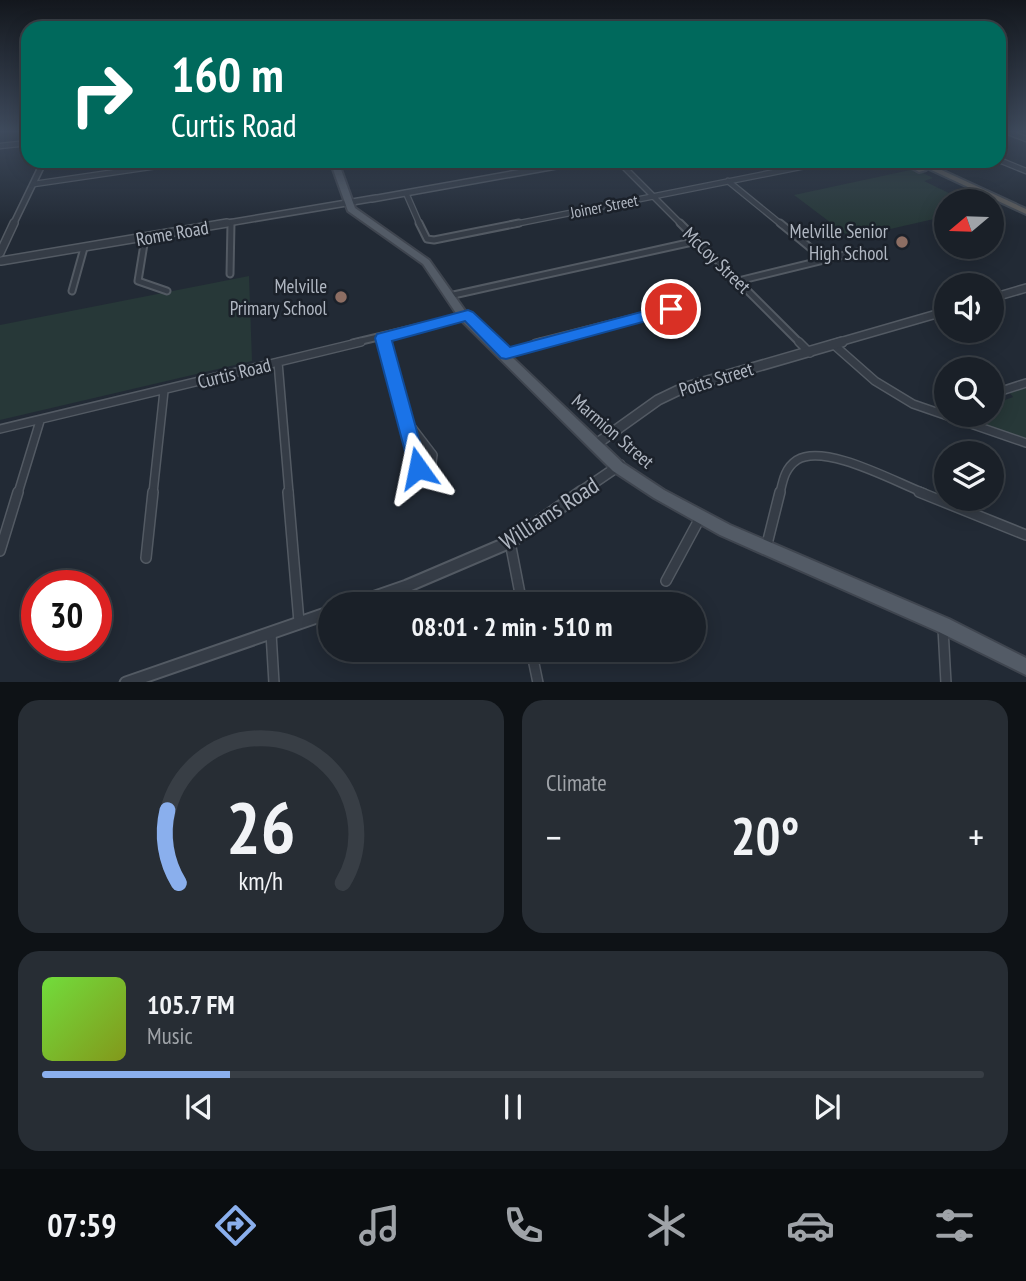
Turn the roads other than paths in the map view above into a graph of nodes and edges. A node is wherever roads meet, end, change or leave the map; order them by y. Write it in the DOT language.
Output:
graph roads {
  1 [pos="1006,163"];
  2 [pos="41,168"];
  3 [pos="118,168"];
  4 [pos="147,168"];
  5 [pos="338,168"];
  6 [pos="546,168"];
  7 [pos="624,168"];
  8 [pos="794,168"];
  9 [pos="918,168"];
  10 [pos="931,168"];
  11 [pos="541,169"];
  12 [pos="1026,171"];
  13 [pos="116,173"];
  14 [pos="728,181"];
  15 [pos="33,186"];
  16 [pos="962,189"];
  17 [pos="406,192"];
  18 [pos="653,197"];
  19 [pos="350,202"];
  20 [pos="1004,209"];
  21 [pos="1026,212"];
  22 [pos="1026,219"];
  23 [pos="231,223"];
  24 [pos="145,238"];
  25 [pos="697,242"];
  26 [pos="84,248"];
  27 [pos="861,251"];
  28 [pos="824,259"];
  29 [pos="0,261"];
  30 [pos="230,274"];
  31 [pos="738,281"];
  32 [pos="1026,288"];
  33 [pos="72,291"];
  34 [pos="167,291"];
  35 [pos="1004,294"];
  36 [pos="452,295"];
  37 [pos="685,306"];
  38 [pos="934,315"];
  39 [pos="466,316"];
  40 [pos="383,338"];
  41 [pos="833,344"];
  42 [pos="809,351"];
  43 [pos="504,355"];
  44 [pos="278,362"];
  45 [pos="1026,383"];
  46 [pos="1004,390"];
  47 [pos="164,391"];
  48 [pos="934,413"];
  49 [pos="40,421"];
  50 [pos="407,421"];
  51 [pos="976,427"];
  52 [pos="0,429"];
  53 [pos="1026,443"];
  54 [pos="597,444"];
  55 [pos="620,465"];
  56 [pos="702,515"];
  57 [pos="1026,535"];
  58 [pos="510,542"];
  59 [pos="766,547"];
  60 [pos="0,551"];
  61 [pos="146,558"];
  62 [pos="666,581"];
  63 [pos="390,592"];
  64 [pos="520,592"];
  65 [pos="318,616"];
  66 [pos="299,622"];
  67 [pos="943,622"];
  68 [pos="271,632"];
  69 [pos="1026,659"];
  70 [pos="534,662"];
  71 [pos="1026,667"];
  72 [pos="126,682"];
  73 [pos="274,682"];
  74 [pos="538,682"];
  75 [pos="946,682"];
  1 -- 12 [label="street"];
  2 -- 15 [label="street"];
  3 -- 13 [label="street"];
  4 -- 13 [label="street"];
  5 -- 19 [label="main road"];
  6 -- 11 [label="street, Rome Road"];
  7 -- 18 [label="street, McCoy Street"];
  8 -- 14 [label="street, Joiner Street"];
  9 -- 16 [label="highway"];
  10 -- 21 [label="highway"];
  11 -- 17 [label="street, Rome Road"];
  13 -- 15 [label="street"];
  14 -- 18 [label="street, Joiner Street"];
  14 -- 28 [label="street"];
  15 -- 29 [label="street"];
  17 -- 18 [label="street, Joiner Street"];
  17 -- 19 [label="street, Rome Road"];
  18 -- 25 [label="street, McCoy Street"];
  19 -- 23 [label="street, Rome Road"];
  19 -- 36 [label="main road, Marmion Street"];
  20 -- 22 [label="highway"];
  23 -- 24 [label="street, Rome Road"];
  23 -- 30 [label="street"];
  24 -- 26 [label="street, Rome Road"];
  24 -- 34 [label="street"];
  25 -- 31 [label="street, McCoy Street"];
  25 -- 36 [label="street"];
  26 -- 29 [label="street, Rome Road"];
  26 -- 33 [label="street"];
  27 -- 28 [label="street"];
  28 -- 31 [label="street"];
  31 -- 42 [label="street, McCoy Street"];
  32 -- 35 [label="street"];
  36 -- 39 [label="main road, Marmion Street"];
  37 -- 43 [label="street"];
  38 -- 41 [label="street, Potts Street"];
  39 -- 40 [label="street, Curtis Road"];
  39 -- 43 [label="main road, Marmion Street"];
  40 -- 44 [label="street, Curtis Road"];
  40 -- 50 [label="street"];
  41 -- 42 [label="street, Potts Street"];
  41 -- 48 [label="street"];
  42 -- 54 [label="street, Potts Street"];
  43 -- 54 [label="main road, Marmion Street"];
  44 -- 47 [label="street, Curtis Road"];
  44 -- 66 [label="street"];
  45 -- 46 [label="street"];
  47 -- 49 [label="street, Curtis Road"];
  47 -- 61 [label="street"];
  49 -- 52 [label="street, Curtis Road"];
  49 -- 60 [label="street"];
  50 -- 50 [label="street"];
  51 -- 53 [label="street"];
  54 -- 55 [label="main road, Marmion Street"];
  55 -- 56 [label="main road, Marmion Street"];
  55 -- 58 [label="street, Williams Road"];
  56 -- 59 [label="main road, Marmion Street"];
  56 -- 62 [label="street"];
  57 -- 59 [label="street"];
  58 -- 63 [label="street, Williams Road"];
  58 -- 64 [label="street"];
  59 -- 67 [label="main road, Marmion Street"];
  65 -- 66 [label="street"];
  66 -- 68 [label="street"];
  67 -- 69 [label="main road, Marmion Street"];
  67 -- 71 [label="main road, Marmion Street"];
  67 -- 75 [label="street"];
  68 -- 72 [label="street"];
  68 -- 73 [label="street"];
  70 -- 74 [label="street"];
}
